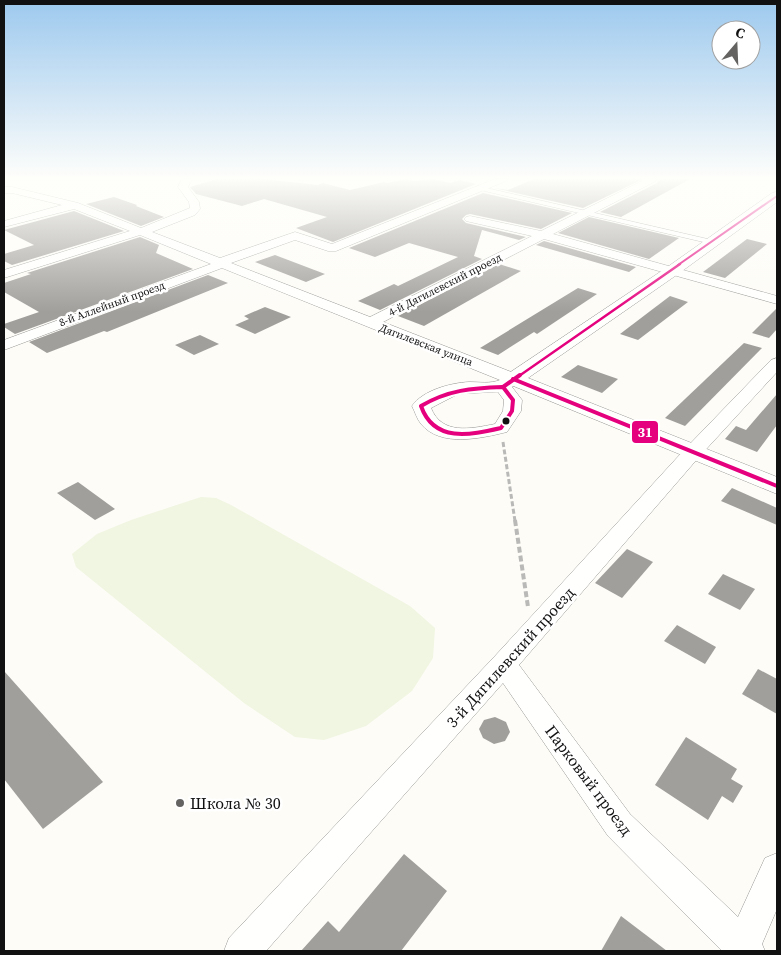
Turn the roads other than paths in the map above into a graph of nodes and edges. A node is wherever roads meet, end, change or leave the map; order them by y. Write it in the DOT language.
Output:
graph roads {
  1 [pos="117,224"];
  2 [pos="163,224"];
  3 [pos="391,224"];
  4 [pos="491,224"];
  5 [pos="565,224"];
  6 [pos="636,224"];
  7 [pos="738,224"];
  8 [pos="137,232"];
  9 [pos="542,235"];
  10 [pos="712,242"];
  11 [pos="220,263"];
  12 [pos="672,272"];
  13 [pos="4,274"];
  14 [pos="777,300"];
  15 [pos="370,323"];
  16 [pos="4,345"];
  17 [pos="777,363"];
  18 [pos="508,383"];
  19 [pos="692,453"];
  20 [pos="777,486"];
  21 [pos="504,664"];
  22 [pos="777,870"];
  23 [pos="744,950"];
  24 [pos="242,951"];
  1 -- 8 [label="street, Дягилевская улица"];
  2 -- 8 [label="street"];
  3 -- 11 [label="street, 8-й Аллейный проезд"];
  4 -- 9 [label="street"];
  5 -- 9 [label="street, 4-й Дягилевский проезд"];
  6 -- 10 [label="lane"];
  7 -- 10 [label="street"];
  8 -- 11 [label="street, Дягилевская улица"];
  8 -- 13 [label="street"];
  9 -- 12 [label="street"];
  9 -- 15 [label="street, 4-й Дягилевский проезд"];
  10 -- 12 [label="street"];
  11 -- 15 [label="street, Дягилевская улица"];
  11 -- 16 [label="street, 8-й Аллейный проезд"];
  12 -- 14 [label="street"];
  12 -- 18 [label="street"];
  15 -- 18 [label="street, Дягилевская улица"];
  17 -- 19 [label="street, 3-й Дягилевский проезд"];
  18 -- 18 [label="street"];
  18 -- 19 [label="street, Дягилевская улица"];
  19 -- 20 [label="street, Дягилевская улица"];
  19 -- 21 [label="street, 3-й Дягилевский проезд"];
  21 -- 23 [label="street, Парковый проезд"];
  21 -- 24 [label="street, 3-й Дягилевский проезд"];
  22 -- 23 [label="street"];
}
